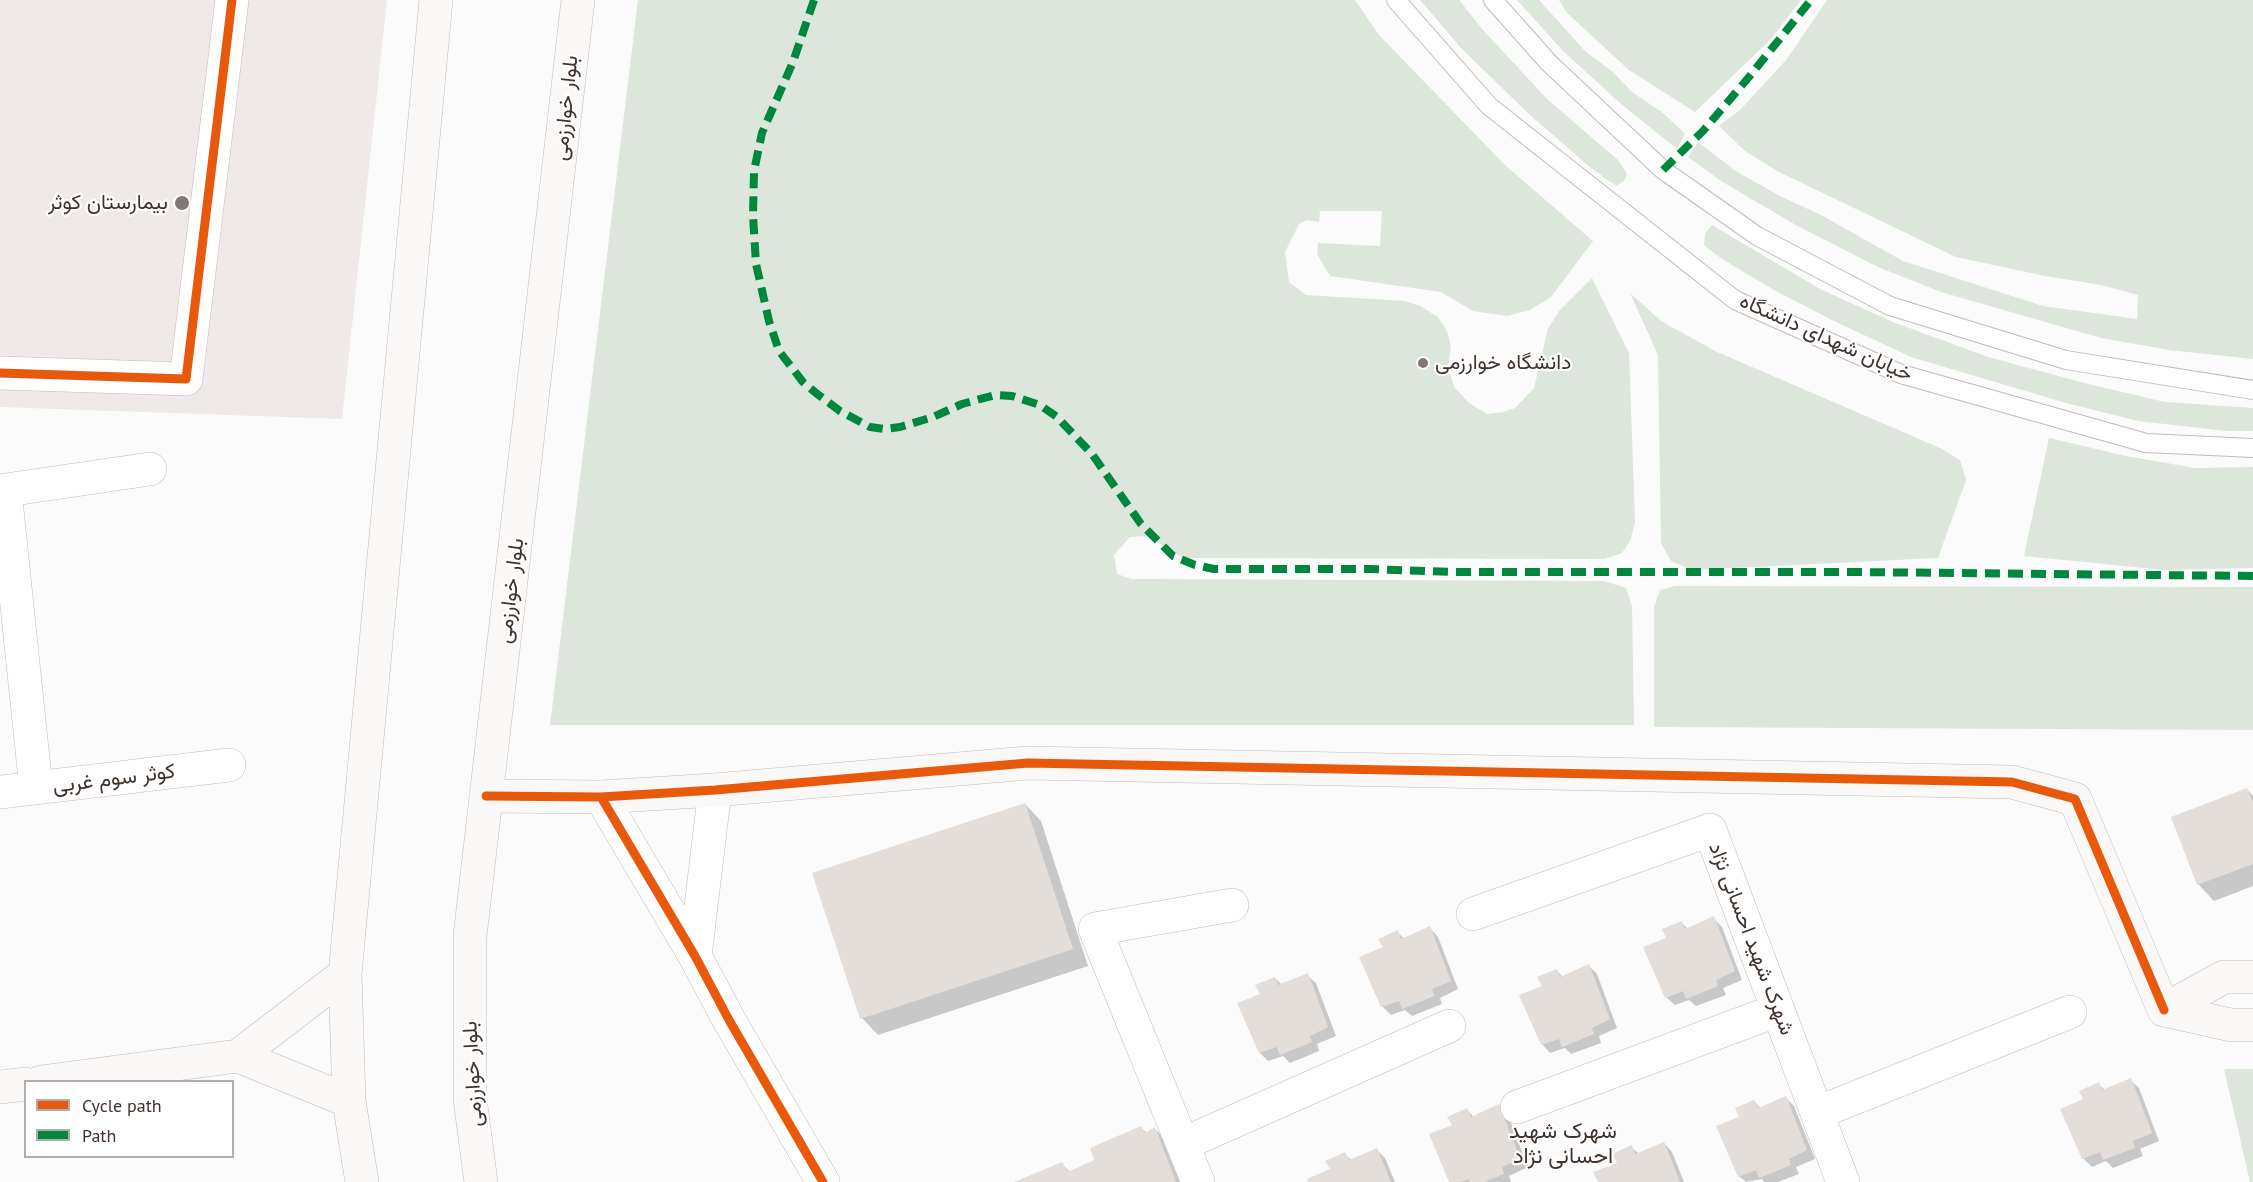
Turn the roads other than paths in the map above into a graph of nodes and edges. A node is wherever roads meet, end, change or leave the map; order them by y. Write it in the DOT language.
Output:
graph roads {
  1 [pos="232,0"];
  2 [pos="436,0"];
  3 [pos="578,0"];
  4 [pos="1396,0"];
  5 [pos="1493,0"];
  6 [pos="0,373"];
  7 [pos="2253,390"];
  8 [pos="2253,448"];
  9 [pos="150,469"];
  10 [pos="2,491"];
  11 [pos="229,765"];
  12 [pos="36,788"];
  13 [pos="716,790"];
  14 [pos="0,792"];
  15 [pos="486,796"];
  16 [pos="601,797"];
  17 [pos="1232,905"];
  18 [pos="1473,914"];
  19 [pos="695,956"];
  20 [pos="345,974"];
  21 [pos="2253,977"];
  22 [pos="1778,1010"];
  23 [pos="2164,1010"];
  24 [pos="2070,1012"];
  25 [pos="2253,1025"];
  26 [pos="1449,1026"];
  27 [pos="238,1056"];
  28 [pos="56,1080"];
  29 [pos="24,1083"];
  30 [pos="0,1087"];
  31 [pos="350,1101"];
  32 [pos="1517,1107"];
  33 [pos="1817,1113"];
  34 [pos="1183,1144"];
  35 [pos="362,1182"];
  36 [pos="481,1182"];
  37 [pos="823,1182"];
  38 [pos="1198,1182"];
  39 [pos="1843,1182"];
  1 -- 6 [label="street"];
  2 -- 20 [label="street"];
  3 -- 15 [label="street, بلوار خوارزمی"];
  4 -- 8 [label="lane, خیابان شهدای دانشگاه"];
  5 -- 7 [label="lane"];
  9 -- 10 [label="street"];
  10 -- 12 [label="street"];
  11 -- 12 [label="street, کوثر سوم غربی"];
  12 -- 14 [label="street, کوثر سوم غربی"];
  13 -- 16 [label="street"];
  13 -- 19 [label="street"];
  13 -- 23 [label="street"];
  15 -- 16 [label="street"];
  15 -- 36 [label="street, بلوار خوارزمی"];
  16 -- 19 [label="street"];
  17 -- 34 [label="street"];
  18 -- 22 [label="street, شهرک شهید احسانی نژاد"];
  19 -- 37 [label="street"];
  20 -- 27 [label="street"];
  20 -- 31 [label="street"];
  21 -- 23 [label="street"];
  22 -- 32 [label="street"];
  22 -- 33 [label="street, شهرک شهید احسانی نژاد"];
  23 -- 25 [label="street"];
  24 -- 33 [label="street"];
  26 -- 34 [label="street"];
  27 -- 28 [label="street"];
  27 -- 31 [label="street"];
  29 -- 30 [label="street"];
  31 -- 35 [label="street"];
  33 -- 39 [label="street, شهرک شهید احسانی نژاد"];
  34 -- 38 [label="street"];
}
